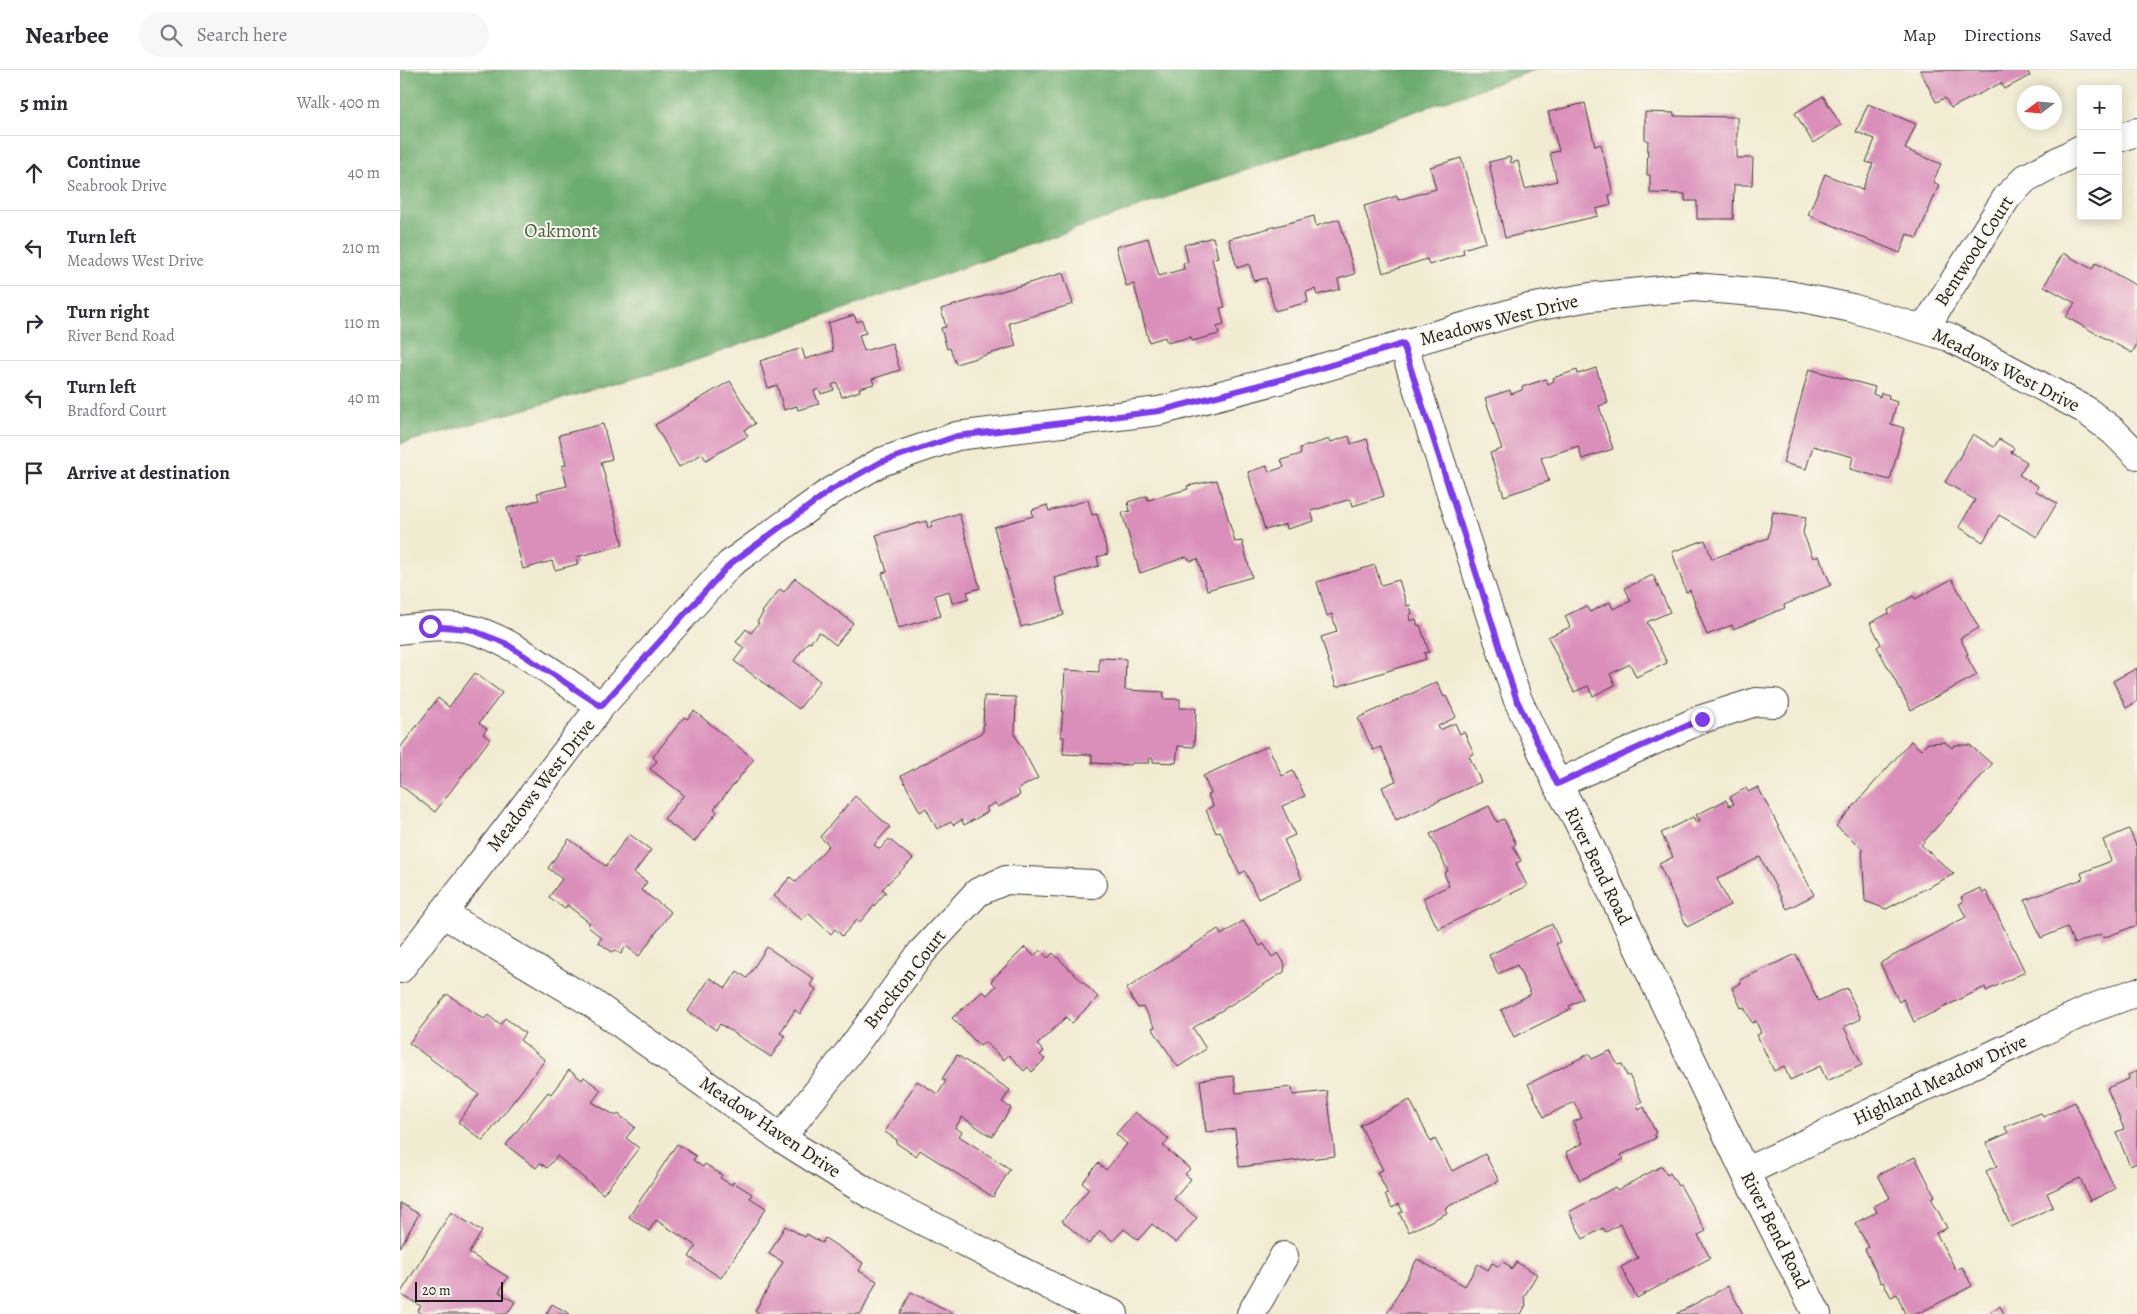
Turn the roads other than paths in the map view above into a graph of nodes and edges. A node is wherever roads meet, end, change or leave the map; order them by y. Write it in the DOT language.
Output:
graph roads {
  1 [pos="2137,132"];
  2 [pos="2122,137"];
  3 [pos="2077,152"];
  4 [pos="1924,329"];
  5 [pos="1403,344"];
  6 [pos="2137,455"];
  7 [pos="400,630"];
  8 [pos="1775,703"];
  9 [pos="601,706"];
  10 [pos="1557,784"];
  11 [pos="1093,884"];
  12 [pos="442,914"];
  13 [pos="400,969"];
  14 [pos="2137,992"];
  15 [pos="781,1138"];
  16 [pos="1745,1172"];
  17 [pos="1284,1256"];
  18 [pos="1114,1314"];
  19 [pos="1251,1314"];
  20 [pos="1817,1314"];
  1 -- 2 [label="street"];
  3 -- 4 [label="street, Bentwood Court"];
  4 -- 5 [label="street, Meadows West Drive"];
  4 -- 6 [label="street, Meadows West Drive"];
  5 -- 9 [label="street, Meadows West Drive"];
  5 -- 10 [label="street, River Bend Road"];
  7 -- 9 [label="street"];
  8 -- 10 [label="street"];
  9 -- 12 [label="street, Meadows West Drive"];
  10 -- 16 [label="street, River Bend Road"];
  11 -- 15 [label="street, Brockton Court"];
  12 -- 13 [label="street, Meadows West Drive"];
  12 -- 15 [label="street, Meadow Haven Drive"];
  14 -- 16 [label="street, Highland Meadow Drive"];
  15 -- 18 [label="street, Meadow Haven Drive"];
  16 -- 20 [label="street, River Bend Road"];
  17 -- 19 [label="street"];
}
